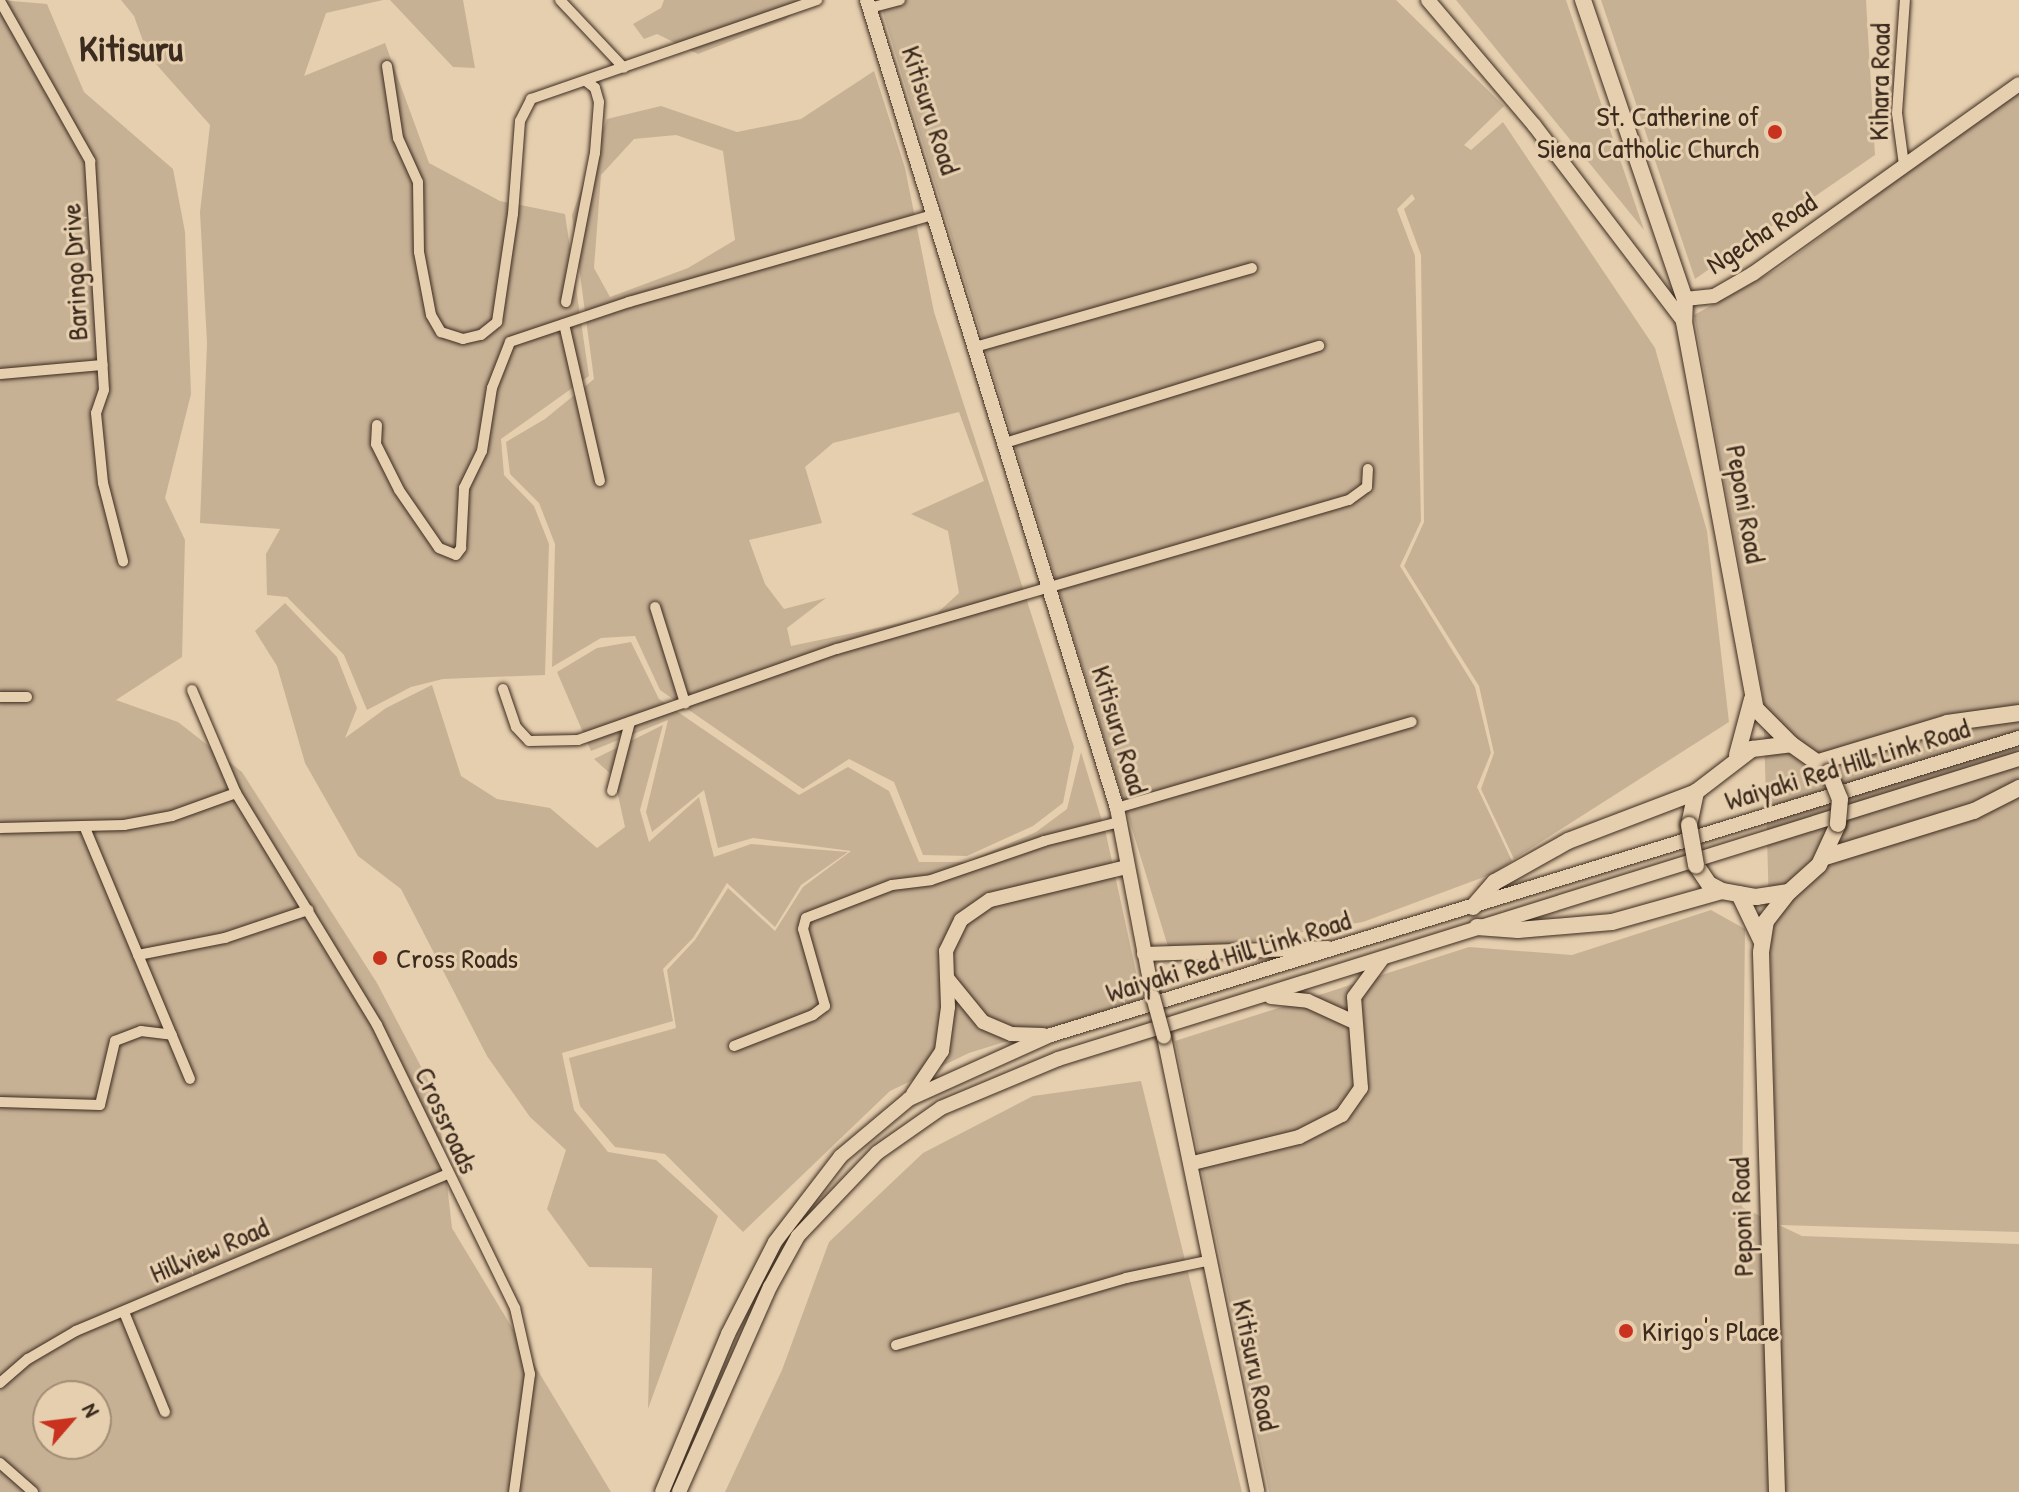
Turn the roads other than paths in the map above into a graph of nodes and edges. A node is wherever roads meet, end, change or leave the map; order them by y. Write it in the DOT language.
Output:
graph roads {
  1 [pos="560,0"];
  2 [pos="817,0"];
  3 [pos="900,0"];
  4 [pos="1428,0"];
  5 [pos="1583,0"];
  6 [pos="1905,0"];
  7 [pos="0,1"];
  8 [pos="869,4"];
  9 [pos="387,66"];
  10 [pos="624,68"];
  11 [pos="586,81"];
  12 [pos="2019,84"];
  13 [pos="1904,165"];
  14 [pos="936,214"];
  15 [pos="1252,268"];
  16 [pos="1685,299"];
  17 [pos="566,302"];
  18 [pos="1684,322"];
  19 [pos="564,324"];
  20 [pos="1319,346"];
  21 [pos="975,347"];
  22 [pos="103,365"];
  23 [pos="0,374"];
  24 [pos="377,425"];
  25 [pos="1005,443"];
  26 [pos="1368,469"];
  27 [pos="600,481"];
  28 [pos="123,561"];
  29 [pos="1048,584"];
  30 [pos="655,607"];
  31 [pos="503,689"];
  32 [pos="192,690"];
  33 [pos="1753,696"];
  34 [pos="0,697"];
  35 [pos="27,697"];
  36 [pos="685,703"];
  37 [pos="2019,713"];
  38 [pos="630,722"];
  39 [pos="1412,722"];
  40 [pos="2019,738"];
  41 [pos="1791,744"];
  42 [pos="1737,755"];
  43 [pos="2019,759"];
  44 [pos="1824,767"];
  45 [pos="2019,788"];
  46 [pos="612,791"];
  47 [pos="1696,792"];
  48 [pos="236,793"];
  49 [pos="1118,815"];
  50 [pos="0,828"];
  51 [pos="85,828"];
  52 [pos="1825,857"];
  53 [pos="1126,867"];
  54 [pos="1789,892"];
  55 [pos="1731,893"];
  56 [pos="1473,907"];
  57 [pos="308,910"];
  58 [pos="1477,927"];
  59 [pos="1761,941"];
  60 [pos="1347,947"];
  61 [pos="1144,954"];
  62 [pos="138,955"];
  63 [pos="1384,957"];
  64 [pos="947,978"];
  65 [pos="1257,997"];
  66 [pos="1354,1022"];
  67 [pos="172,1035"];
  68 [pos="1051,1035"];
  69 [pos="734,1046"];
  70 [pos="190,1079"];
  71 [pos="909,1099"];
  72 [pos="0,1102"];
  73 [pos="1193,1163"];
  74 [pos="445,1175"];
  75 [pos="1207,1261"];
  76 [pos="124,1312"];
  77 [pos="896,1345"];
  78 [pos="0,1383"];
  79 [pos="165,1412"];
  80 [pos="0,1463"];
  81 [pos="33,1492"];
  82 [pos="514,1492"];
  83 [pos="662,1492"];
  84 [pos="679,1492"];
  85 [pos="1257,1492"];
  86 [pos="1777,1492"];
  1 -- 10 [label="street"];
  2 -- 10 [label="street"];
  3 -- 8 [label="street"];
  4 -- 18 [label="main road"];
  5 -- 16 [label="main road"];
  6 -- 13 [label="street, Kihara Road"];
  7 -- 22 [label="street, Baringo Drive"];
  8 -- 14 [label="main road, Kitisuru Road"];
  9 -- 11 [label="street"];
  10 -- 11 [label="street"];
  11 -- 17 [label="street"];
  12 -- 13 [label="main road, Ngecha Road"];
  13 -- 16 [label="main road, Ngecha Road"];
  14 -- 19 [label="street"];
  14 -- 21 [label="main road, Kitisuru Road"];
  15 -- 21 [label="street"];
  16 -- 18 [label="main road, Ngecha Road"];
  18 -- 33 [label="main road, Peponi Road"];
  19 -- 24 [label="street"];
  19 -- 27 [label="street"];
  20 -- 25 [label="street"];
  21 -- 25 [label="main road, Kitisuru Road"];
  22 -- 23 [label="street"];
  22 -- 28 [label="street, Baringo Drive"];
  25 -- 29 [label="main road, Kitisuru Road"];
  26 -- 29 [label="street"];
  29 -- 36 [label="street"];
  29 -- 49 [label="main road, Kitisuru Road"];
  30 -- 36 [label="street"];
  31 -- 38 [label="street"];
  32 -- 48 [label="street, Crossroads"];
  33 -- 41 [label="main road, Peponi Road"];
  33 -- 42 [label="main road, Peponi Road"];
  34 -- 35 [label="street"];
  36 -- 38 [label="street"];
  37 -- 44 [label="main road"];
  38 -- 46 [label="street"];
  39 -- 49 [label="street"];
  40 -- 56 [label="main road, Waiyaki Red Hill Link Road"];
  41 -- 42 [label="main road"];
  41 -- 44 [label="main road"];
  42 -- 47 [label="main road"];
  43 -- 58 [label="main road, Waiyaki Red Hill Link Road"];
  44 -- 52 [label="main road, bridge"];
  45 -- 52 [label="main road"];
  47 -- 55 [label="main road, bridge"];
  47 -- 56 [label="main road"];
  48 -- 51 [label="street"];
  48 -- 57 [label="street, Crossroads"];
  49 -- 53 [label="main road, Kitisuru Road"];
  49 -- 69 [label="street"];
  50 -- 51 [label="street"];
  51 -- 62 [label="street"];
  52 -- 54 [label="main road"];
  53 -- 61 [label="main road, Kitisuru Road"];
  53 -- 64 [label="main road"];
  54 -- 55 [label="main road"];
  54 -- 59 [label="main road, Peponi Road"];
  55 -- 58 [label="main road"];
  55 -- 59 [label="main road, Peponi Road"];
  56 -- 60 [label="main road, Waiyaki Red Hill Link Road"];
  57 -- 62 [label="street"];
  57 -- 74 [label="street, Crossroads"];
  58 -- 63 [label="main road, Waiyaki Red Hill Link Road"];
  59 -- 86 [label="main road, Peponi Road"];
  60 -- 61 [label="main road"];
  60 -- 68 [label="main road, Waiyaki Red Hill Link Road"];
  61 -- 73 [label="main road, Kitisuru Road, bridge"];
  62 -- 67 [label="street"];
  63 -- 65 [label="main road, Waiyaki Red Hill Link Road"];
  63 -- 66 [label="main road"];
  64 -- 68 [label="main road"];
  64 -- 71 [label="main road"];
  65 -- 66 [label="main road"];
  65 -- 84 [label="main road, Waiyaki Red Hill Link Road"];
  66 -- 73 [label="main road"];
  67 -- 70 [label="street"];
  67 -- 72 [label="street"];
  68 -- 71 [label="main road, Waiyaki Red Hill Link Road"];
  71 -- 83 [label="main road, Waiyaki Red Hill Link Road"];
  73 -- 75 [label="main road, Kitisuru Road"];
  74 -- 76 [label="street, Hillview Road"];
  74 -- 82 [label="street, Crossroads"];
  75 -- 77 [label="street"];
  75 -- 85 [label="main road, Kitisuru Road"];
  76 -- 78 [label="street, Hillview Road"];
  76 -- 79 [label="street"];
  80 -- 81 [label="street"];
}
